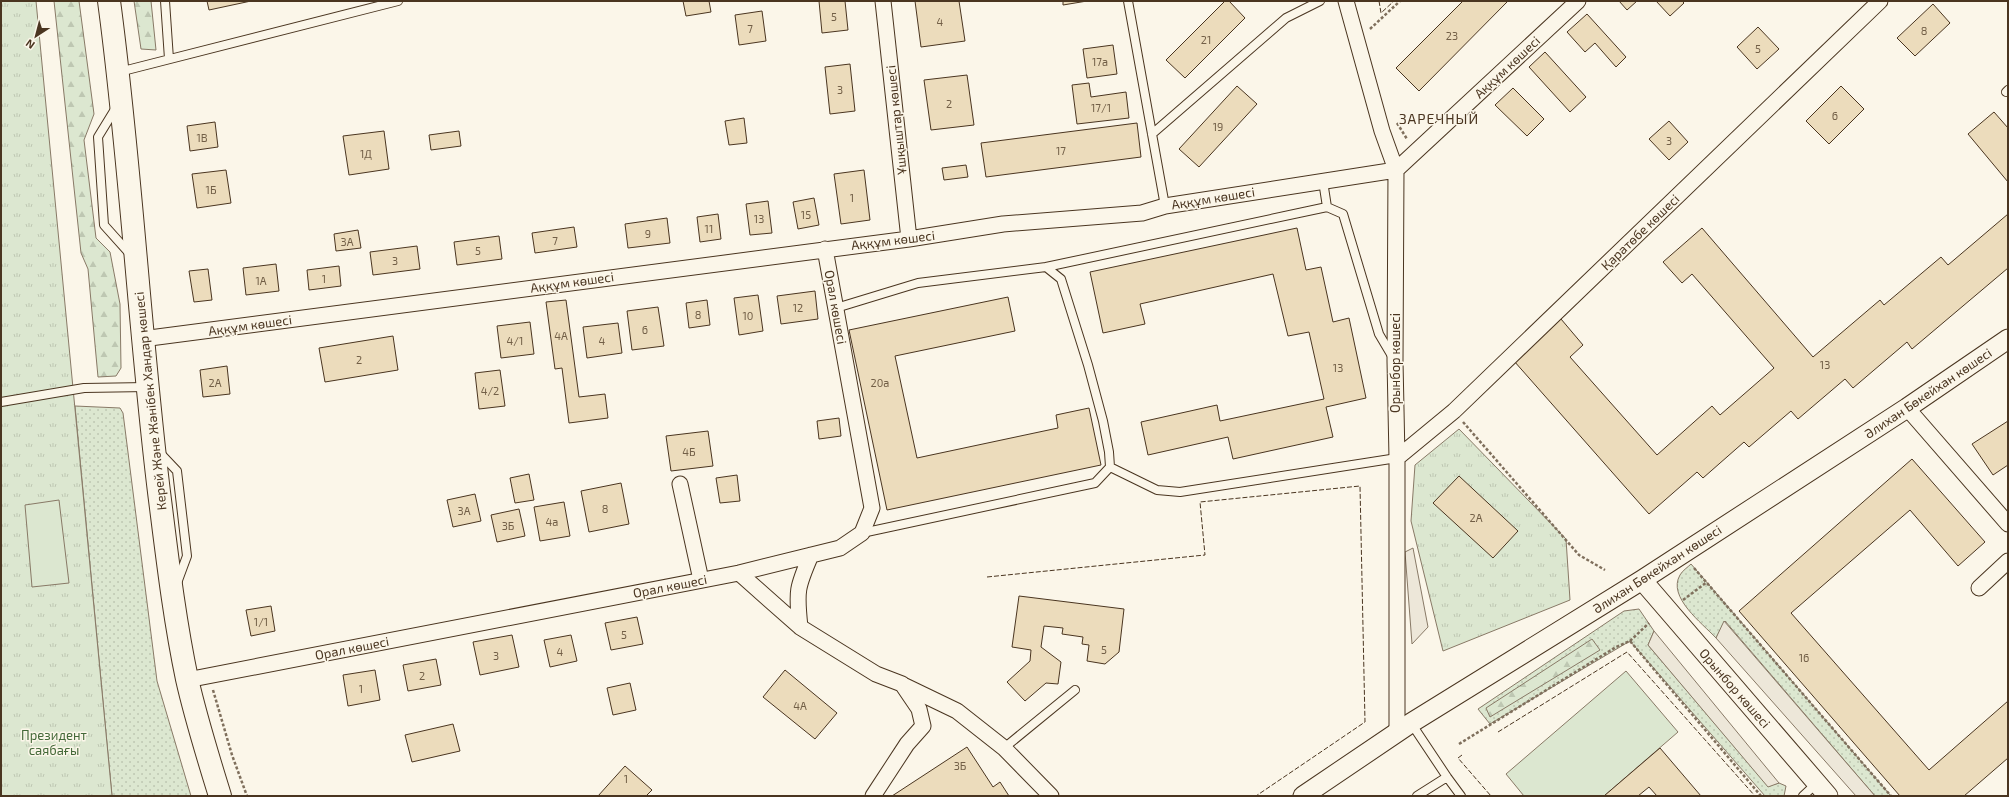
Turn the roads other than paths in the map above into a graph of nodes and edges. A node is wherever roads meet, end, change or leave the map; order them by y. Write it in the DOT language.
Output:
graph roads {
  1 [pos="109,1"];
  2 [pos="165,1"];
  3 [pos="398,1"];
  4 [pos="883,1"];
  5 [pos="1128,1"];
  6 [pos="1320,1"];
  7 [pos="1346,1"];
  8 [pos="1578,1"];
  9 [pos="1880,1"];
  10 [pos="169,59"];
  11 [pos="119,72"];
  12 [pos="121,98"];
  13 [pos="1152,134"];
  14 [pos="1396,170"];
  15 [pos="1322,181"];
  16 [pos="1165,206"];
  17 [pos="1327,207"];
  18 [pos="909,239"];
  19 [pos="825,249"];
  20 [pos="136,260"];
  21 [pos="1046,267"];
  22 [pos="836,308"];
  23 [pos="142,339"];
  24 [pos="2008,339"];
  25 [pos="1395,361"];
  26 [pos="147,388"];
  27 [pos="1,402"];
  28 [pos="1907,408"];
  29 [pos="1397,458"];
  30 [pos="1110,467"];
  31 [pos="680,484"];
  32 [pos="2008,524"];
  33 [pos="862,533"];
  34 [pos="811,555"];
  35 [pos="2008,561"];
  36 [pos="739,573"];
  37 [pos="701,580"];
  38 [pos="1642,580"];
  39 [pos="1979,588"];
  40 [pos="800,627"];
  41 [pos="188,680"];
  42 [pos="902,684"];
  43 [pos="1075,690"];
  44 [pos="1404,727"];
  45 [pos="1004,748"];
  46 [pos="1447,777"];
  47 [pos="1823,790"];
  48 [pos="220,796"];
  49 [pos="873,796"];
  50 [pos="1051,796"];
  51 [pos="1303,796"];
  52 [pos="1417,796"];
  53 [pos="1461,796"];
  54 [pos="1803,796"];
  1 -- 11 [label="main road, Керей Және Жәнібек Хандар көшесі"];
  2 -- 10 [label="lane"];
  3 -- 10 [label="lane"];
  4 -- 18 [label="street, Ұшқыштар көшесі"];
  5 -- 13 [label="lane"];
  6 -- 13 [label="lane"];
  7 -- 14 [label="street, Орынбор көшесі"];
  8 -- 14 [label="street, Аққұм көшесі"];
  9 -- 29 [label="street, Қаратөбе көшесі"];
  10 -- 11 [label="lane"];
  11 -- 12 [label="main road, Керей Және Жәнібек Хандар көшесі"];
  12 -- 20 [label="main road, Керей Және Жәнібек Хандар көшесі"];
  12 -- 20 [label="lane"];
  13 -- 16 [label="lane"];
  14 -- 15 [label="street, Аққұм көшесі"];
  14 -- 25 [label="street, Орынбор көшесі"];
  15 -- 16 [label="street, Аққұм көшесі"];
  15 -- 17 [label="lane"];
  16 -- 18 [label="street, Аққұм көшесі"];
  17 -- 21 [label="lane"];
  17 -- 25 [label="lane"];
  18 -- 19 [label="street, Аққұм көшесі"];
  19 -- 22 [label="street, Орал көшесі"];
  19 -- 23 [label="street, Аққұм көшесі"];
  20 -- 23 [label="main road, Керей Және Жәнібек Хандар көшесі"];
  21 -- 22 [label="lane"];
  21 -- 30 [label="lane"];
  22 -- 33 [label="street, Орал көшесі"];
  23 -- 26 [label="main road, Керей Және Жәнібек Хандар көшесі"];
  24 -- 28 [label="street, Әлихан Бөкейхан көшесі"];
  25 -- 29 [label="street, Орынбор көшесі"];
  26 -- 27 [label="lane"];
  26 -- 41 [label="main road, Керей Және Жәнібек Хандар көшесі"];
  28 -- 32 [label="street"];
  28 -- 38 [label="street, Әлихан Бөкейхан көшесі"];
  29 -- 30 [label="lane"];
  29 -- 44 [label="street, Орынбор көшесі"];
  30 -- 33 [label="lane"];
  31 -- 37 [label="street"];
  33 -- 34 [label="street, Орал көшесі"];
  34 -- 36 [label="street, Орал көшесі"];
  34 -- 40 [label="street"];
  35 -- 39 [label="street"];
  36 -- 37 [label="street, Орал көшесі"];
  36 -- 40 [label="street"];
  37 -- 41 [label="street, Орал көшесі"];
  38 -- 44 [label="street, Әлихан Бөкейхан көшесі"];
  38 -- 47 [label="street, Орынбор көшесі"];
  40 -- 42 [label="street"];
  41 -- 48 [label="main road, Керей Және Жәнібек Хандар көшесі"];
  42 -- 45 [label="street"];
  42 -- 49 [label="street"];
  43 -- 45 [label="lane"];
  44 -- 46 [label="lane"];
  44 -- 51 [label="street, Әлихан Бөкейхан көшесі"];
  45 -- 50 [label="street"];
  46 -- 52 [label="lane"];
  46 -- 53 [label="lane"];
  47 -- 54 [label="lane"];
}
